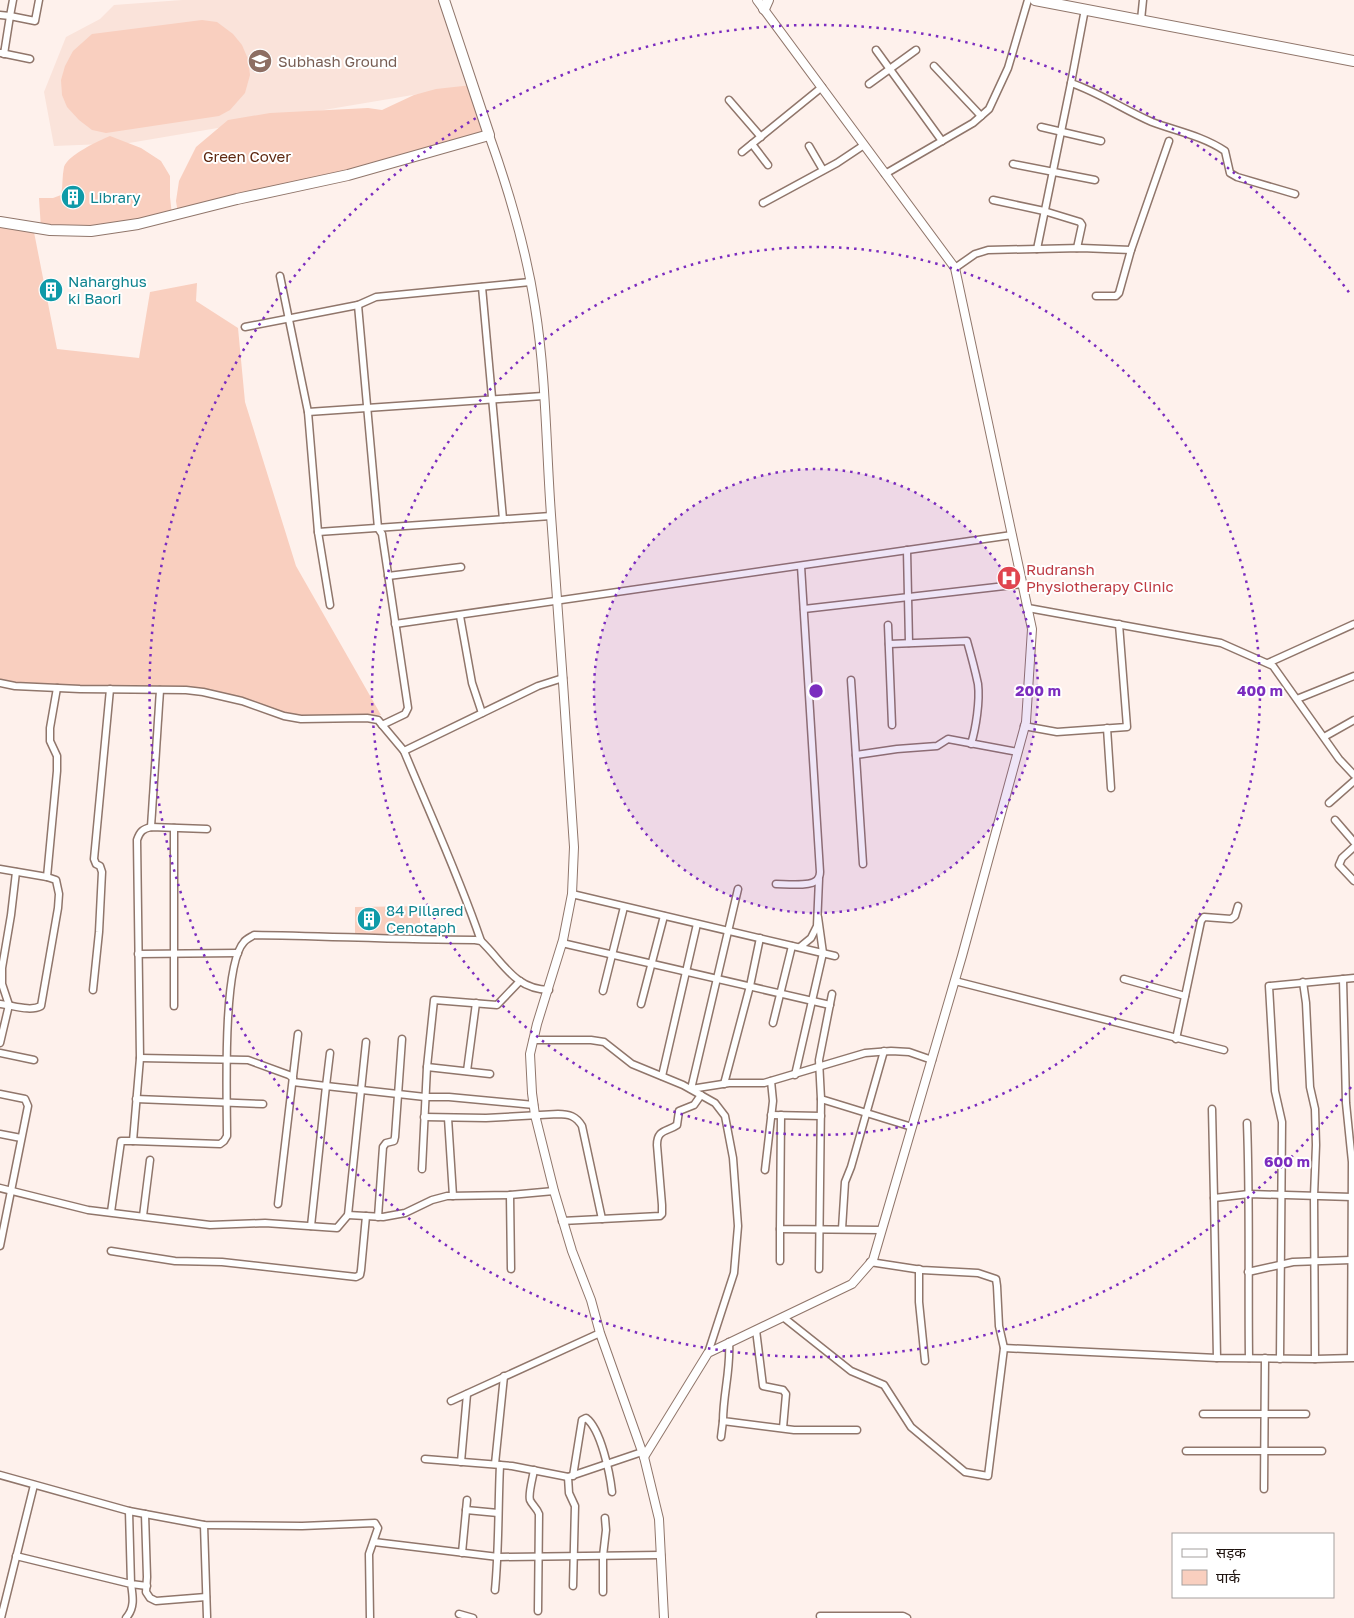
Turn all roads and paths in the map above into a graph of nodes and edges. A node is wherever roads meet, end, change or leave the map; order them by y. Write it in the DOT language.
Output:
graph roads {
  1 [pos="13,0"];
  2 [pos="39,0"];
  3 [pos="444,0"];
  4 [pos="757,0"];
  5 [pos="1028,0"];
  6 [pos="1035,0"];
  7 [pos="1143,0"];
  8 [pos="766,5"];
  9 [pos="1084,10"];
  10 [pos="0,15"];
  11 [pos="10,16"];
  12 [pos="1141,20"];
  13 [pos="876,50"];
  14 [pos="916,50"];
  15 [pos="2,53"];
  16 [pos="30,59"];
  17 [pos="1354,61"];
  18 [pos="934,66"];
  19 [pos="890,69"];
  20 [pos="1071,83"];
  21 [pos="869,84"];
  22 [pos="822,88"];
  23 [pos="729,100"];
  24 [pos="981,116"];
  25 [pos="1042,127"];
  26 [pos="1062,131"];
  27 [pos="489,136"];
  28 [pos="761,137"];
  29 [pos="942,141"];
  30 [pos="1101,141"];
  31 [pos="1169,142"];
  32 [pos="752,144"];
  33 [pos="864,144"];
  34 [pos="809,146"];
  35 [pos="742,152"];
  36 [pos="1013,164"];
  37 [pos="768,165"];
  38 [pos="824,170"];
  39 [pos="1053,172"];
  40 [pos="885,174"];
  41 [pos="1095,180"];
  42 [pos="1295,194"];
  43 [pos="993,200"];
  44 [pos="763,203"];
  45 [pos="1044,211"];
  46 [pos="0,222"];
  47 [pos="1077,248"];
  48 [pos="1037,249"];
  49 [pos="1131,250"];
  50 [pos="955,268"];
  51 [pos="280,276"];
  52 [pos="530,282"];
  53 [pos="482,287"];
  54 [pos="1096,296"];
  55 [pos="358,305"];
  56 [pos="288,318"];
  57 [pos="246,327"];
  58 [pos="543,396"];
  59 [pos="492,400"];
  60 [pos="368,407"];
  61 [pos="308,412"];
  62 [pos="551,516"];
  63 [pos="503,519"];
  64 [pos="378,528"];
  65 [pos="318,532"];
  66 [pos="1012,535"];
  67 [pos="907,550"];
  68 [pos="801,566"];
  69 [pos="461,567"];
  70 [pos="388,576"];
  71 [pos="1023,584"];
  72 [pos="908,597"];
  73 [pos="557,602"];
  74 [pos="330,605"];
  75 [pos="1028,608"];
  76 [pos="804,609"];
  77 [pos="460,616"];
  78 [pos="395,624"];
  79 [pos="1119,624"];
  80 [pos="1354,624"];
  81 [pos="888,625"];
  82 [pos="909,643"];
  83 [pos="889,644"];
  84 [pos="1268,664"];
  85 [pos="1354,676"];
  86 [pos="562,678"];
  87 [pos="851,680"];
  88 [pos="0,684"];
  89 [pos="58,688"];
  90 [pos="110,690"];
  91 [pos="160,690"];
  92 [pos="1297,699"];
  93 [pos="482,713"];
  94 [pos="1354,720"];
  95 [pos="382,725"];
  96 [pos="892,725"];
  97 [pos="1024,726"];
  98 [pos="1107,728"];
  99 [pos="1324,737"];
  100 [pos="970,744"];
  101 [pos="404,751"];
  102 [pos="1018,752"];
  103 [pos="856,756"];
  104 [pos="1354,775"];
  105 [pos="1354,781"];
  106 [pos="1111,788"];
  107 [pos="1329,803"];
  108 [pos="1335,820"];
  109 [pos="151,826"];
  110 [pos="174,828"];
  111 [pos="207,829"];
  112 [pos="1354,842"];
  113 [pos="1354,847"];
  114 [pos="862,864"];
  115 [pos="0,870"];
  116 [pos="16,872"];
  117 [pos="47,877"];
  118 [pos="819,879"];
  119 [pos="1354,881"];
  120 [pos="776,884"];
  121 [pos="738,889"];
  122 [pos="572,894"];
  123 [pos="1238,906"];
  124 [pos="624,907"];
  125 [pos="664,916"];
  126 [pos="818,918"];
  127 [pos="697,924"];
  128 [pos="729,931"];
  129 [pos="760,938"];
  130 [pos="481,942"];
  131 [pos="562,943"];
  132 [pos="792,946"];
  133 [pos="800,948"];
  134 [pos="238,953"];
  135 [pos="823,953"];
  136 [pos="138,954"];
  137 [pos="174,954"];
  138 [pos="611,954"];
  139 [pos="835,956"];
  140 [pos="651,964"];
  141 [pos="687,972"];
  142 [pos="718,978"];
  143 [pos="1354,978"];
  144 [pos="1124,979"];
  145 [pos="1343,979"];
  146 [pos="955,980"];
  147 [pos="520,981"];
  148 [pos="1303,982"];
  149 [pos="750,986"];
  150 [pos="93,990"];
  151 [pos="549,990"];
  152 [pos="603,991"];
  153 [pos="780,992"];
  154 [pos="832,994"];
  155 [pos="1185,996"];
  156 [pos="812,1000"];
  157 [pos="0,1004"];
  158 [pos="476,1004"];
  159 [pos="641,1004"];
  160 [pos="9,1005"];
  161 [pos="830,1005"];
  162 [pos="174,1006"];
  163 [pos="773,1023"];
  164 [pos="298,1034"];
  165 [pos="402,1039"];
  166 [pos="1176,1039"];
  167 [pos="533,1040"];
  168 [pos="366,1042"];
  169 [pos="0,1043"];
  170 [pos="1224,1050"];
  171 [pos="884,1051"];
  172 [pos="0,1053"];
  173 [pos="330,1054"];
  174 [pos="140,1058"];
  175 [pos="34,1060"];
  176 [pos="228,1060"];
  177 [pos="932,1060"];
  178 [pos="427,1067"];
  179 [pos="819,1068"];
  180 [pos="467,1072"];
  181 [pos="490,1074"];
  182 [pos="795,1075"];
  183 [pos="662,1076"];
  184 [pos="293,1080"];
  185 [pos="771,1081"];
  186 [pos="724,1084"];
  187 [pos="326,1086"];
  188 [pos="361,1089"];
  189 [pos="691,1089"];
  190 [pos="398,1093"];
  191 [pos="0,1094"];
  192 [pos="701,1095"];
  193 [pos="425,1097"];
  194 [pos="136,1099"];
  195 [pos="821,1099"];
  196 [pos="227,1102"];
  197 [pos="264,1104"];
  198 [pos="534,1105"];
  199 [pos="1212,1109"];
  200 [pos="866,1113"];
  201 [pos="535,1115"];
  202 [pos="771,1115"];
  203 [pos="781,1115"];
  204 [pos="820,1116"];
  205 [pos="424,1117"];
  206 [pos="448,1118"];
  207 [pos="1248,1123"];
  208 [pos="912,1126"];
  209 [pos="0,1134"];
  210 [pos="21,1138"];
  211 [pos="133,1141"];
  212 [pos="150,1160"];
  213 [pos="422,1169"];
  214 [pos="764,1170"];
  215 [pos="0,1188"];
  216 [pos="11,1191"];
  217 [pos="554,1191"];
  218 [pos="1249,1194"];
  219 [pos="510,1195"];
  220 [pos="1282,1195"];
  221 [pos="453,1196"];
  222 [pos="1314,1196"];
  223 [pos="1352,1197"];
  224 [pos="1214,1198"];
  225 [pos="278,1204"];
  226 [pos="111,1212"];
  227 [pos="348,1215"];
  228 [pos="144,1216"];
  229 [pos="366,1216"];
  230 [pos="378,1217"];
  231 [pos="602,1219"];
  232 [pos="562,1221"];
  233 [pos="311,1226"];
  234 [pos="780,1229"];
  235 [pos="820,1229"];
  236 [pos="842,1229"];
  237 [pos="881,1230"];
  238 [pos="0,1246"];
  239 [pos="111,1251"];
  240 [pos="1351,1260"];
  241 [pos="780,1261"];
  242 [pos="870,1262"];
  243 [pos="1314,1262"];
  244 [pos="1281,1264"];
  245 [pos="510,1269"];
  246 [pos="819,1269"];
  247 [pos="919,1269"];
  248 [pos="1248,1272"];
  249 [pos="783,1317"];
  250 [pos="756,1330"];
  251 [pos="600,1333"];
  252 [pos="729,1342"];
  253 [pos="1004,1348"];
  254 [pos="708,1353"];
  255 [pos="1217,1358"];
  256 [pos="1249,1358"];
  257 [pos="1265,1358"];
  258 [pos="1280,1358"];
  259 [pos="1352,1358"];
  260 [pos="1315,1359"];
  261 [pos="924,1361"];
  262 [pos="504,1376"];
  263 [pos="466,1394"];
  264 [pos="451,1401"];
  265 [pos="1203,1414"];
  266 [pos="1264,1414"];
  267 [pos="1306,1414"];
  268 [pos="723,1421"];
  269 [pos="783,1428"];
  270 [pos="857,1430"];
  271 [pos="721,1437"];
  272 [pos="1186,1451"];
  273 [pos="1264,1451"];
  274 [pos="1322,1451"];
  275 [pos="643,1455"];
  276 [pos="425,1459"];
  277 [pos="461,1462"];
  278 [pos="608,1464"];
  279 [pos="498,1465"];
  280 [pos="534,1470"];
  281 [pos="0,1475"];
  282 [pos="571,1477"];
  283 [pos="34,1485"];
  284 [pos="1264,1489"];
  285 [pos="612,1492"];
  286 [pos="467,1500"];
  287 [pos="466,1510"];
  288 [pos="129,1511"];
  289 [pos="145,1514"];
  290 [pos="498,1514"];
  291 [pos="605,1518"];
  292 [pos="204,1525"];
  293 [pos="374,1542"];
  294 [pos="462,1553"];
  295 [pos="661,1555"];
  296 [pos="16,1556"];
  297 [pos="603,1556"];
  298 [pos="538,1557"];
  299 [pos="574,1557"];
  300 [pos="498,1558"];
  301 [pos="131,1584"];
  302 [pos="147,1586"];
  303 [pos="573,1586"];
  304 [pos="495,1590"];
  305 [pos="603,1592"];
  306 [pos="206,1597"];
  307 [pos="538,1611"];
  308 [pos="459,1614"];
  309 [pos="820,1616"];
  310 [pos="207,1617"];
  311 [pos="1,1618"];
  312 [pos="126,1618"];
  313 [pos="370,1618"];
  314 [pos="473,1618"];
  315 [pos="664,1618"];
  316 [pos="907,1618"];
  1 -- 11 [label="street"];
  2 -- 11 [label="street"];
  3 -- 27 [label="main road"];
  4 -- 8 [label="street"];
  5 -- 24 [label="street"];
  6 -- 9 [label="main road"];
  7 -- 12 [label="street"];
  8 -- 22 [label="street"];
  9 -- 12 [label="main road"];
  9 -- 20 [label="street"];
  10 -- 11 [label="street"];
  11 -- 15 [label="street"];
  12 -- 17 [label="main road"];
  13 -- 19 [label="street"];
  14 -- 19 [label="street"];
  15 -- 16 [label="street"];
  18 -- 24 [label="street"];
  19 -- 21 [label="street"];
  19 -- 29 [label="street"];
  20 -- 26 [label="street"];
  20 -- 42 [label="street"];
  22 -- 28 [label="street"];
  22 -- 33 [label="street"];
  23 -- 28 [label="street"];
  24 -- 29 [label="street"];
  25 -- 26 [label="street"];
  26 -- 30 [label="street"];
  26 -- 39 [label="street"];
  27 -- 46 [label="main road"];
  27 -- 52 [label="street"];
  28 -- 32 [label="street"];
  29 -- 40 [label="street"];
  31 -- 49 [label="street"];
  32 -- 35 [label="street"];
  32 -- 37 [label="street"];
  33 -- 38 [label="street"];
  33 -- 40 [label="street"];
  34 -- 38 [label="street"];
  36 -- 39 [label="street"];
  38 -- 44 [label="street"];
  39 -- 41 [label="street"];
  39 -- 45 [label="street"];
  40 -- 50 [label="street"];
  43 -- 45 [label="street"];
  45 -- 47 [label="street"];
  45 -- 48 [label="street"];
  47 -- 48 [label="street"];
  47 -- 49 [label="street"];
  48 -- 50 [label="street"];
  49 -- 54 [label="street"];
  50 -- 66 [label="street"];
  51 -- 56 [label="street"];
  52 -- 53 [label="street"];
  52 -- 58 [label="street"];
  53 -- 55 [label="street"];
  53 -- 59 [label="street"];
  55 -- 56 [label="street"];
  55 -- 60 [label="street"];
  56 -- 57 [label="street"];
  56 -- 61 [label="street"];
  58 -- 59 [label="street"];
  58 -- 62 [label="street"];
  59 -- 60 [label="street"];
  59 -- 63 [label="street"];
  60 -- 61 [label="street"];
  60 -- 64 [label="street"];
  61 -- 65 [label="street"];
  62 -- 63 [label="street"];
  62 -- 73 [label="street"];
  63 -- 64 [label="street"];
  64 -- 65 [label="street"];
  64 -- 70 [label="street"];
  65 -- 74 [label="street"];
  66 -- 67 [label="street"];
  66 -- 71 [label="street"];
  67 -- 68 [label="street"];
  67 -- 72 [label="street"];
  68 -- 73 [label="street"];
  68 -- 76 [label="street"];
  69 -- 70 [label="street"];
  70 -- 78 [label="street"];
  71 -- 72 [label="street"];
  71 -- 75 [label="street"];
  72 -- 76 [label="street"];
  72 -- 82 [label="street"];
  73 -- 77 [label="street"];
  73 -- 86 [label="street"];
  75 -- 79 [label="street"];
  75 -- 97 [label="street"];
  76 -- 118 [label="street"];
  77 -- 78 [label="street"];
  77 -- 93 [label="street"];
  78 -- 95 [label="street"];
  79 -- 84 [label="street"];
  79 -- 98 [label="street"];
  80 -- 84 [label="street"];
  81 -- 83 [label="street"];
  82 -- 83 [label="street"];
  82 -- 100 [label="street"];
  83 -- 96 [label="street"];
  84 -- 92 [label="street"];
  85 -- 92 [label="street"];
  86 -- 93 [label="street"];
  86 -- 122 [label="street"];
  87 -- 103 [label="street"];
  88 -- 89 [label="street"];
  89 -- 90 [label="street"];
  89 -- 117 [label="street"];
  90 -- 91 [label="street"];
  90 -- 150 [label="street"];
  91 -- 95 [label="street"];
  91 -- 109 [label="street"];
  92 -- 99 [label="street"];
  93 -- 101 [label="street"];
  94 -- 99 [label="street"];
  95 -- 101 [label="street"];
  97 -- 98 [label="street"];
  97 -- 102 [label="street"];
  98 -- 106 [label="street"];
  99 -- 104 [label="street"];
  100 -- 102 [label="street"];
  100 -- 103 [label="street"];
  101 -- 130 [label="street"];
  102 -- 146 [label="street"];
  103 -- 114 [label="street"];
  105 -- 107 [label="street"];
  108 -- 112 [label="street"];
  109 -- 110 [label="street"];
  109 -- 136 [label="street"];
  110 -- 111 [label="street"];
  110 -- 137 [label="street"];
  113 -- 119 [label="street"];
  115 -- 116 [label="street"];
  116 -- 117 [label="street"];
  116 -- 160 [label="street"];
  117 -- 160 [label="street"];
  118 -- 120 [label="street"];
  118 -- 126 [label="street"];
  121 -- 128 [label="street"];
  122 -- 124 [label="street"];
  122 -- 131 [label="street"];
  123 -- 155 [label="street"];
  124 -- 125 [label="street"];
  124 -- 138 [label="street"];
  125 -- 127 [label="street"];
  125 -- 140 [label="street"];
  126 -- 133 [label="street"];
  126 -- 135 [label="street"];
  127 -- 128 [label="street"];
  127 -- 141 [label="street"];
  128 -- 129 [label="street"];
  128 -- 142 [label="street"];
  129 -- 132 [label="street"];
  129 -- 149 [label="street"];
  130 -- 134 [label="street"];
  130 -- 147 [label="street"];
  131 -- 138 [label="street"];
  131 -- 151 [label="street"];
  132 -- 133 [label="street"];
  132 -- 153 [label="street"];
  133 -- 135 [label="street"];
  134 -- 137 [label="street"];
  134 -- 176 [label="street"];
  135 -- 139 [label="street"];
  135 -- 156 [label="street"];
  136 -- 137 [label="street"];
  136 -- 174 [label="street"];
  137 -- 162 [label="street"];
  138 -- 140 [label="street"];
  138 -- 152 [label="street"];
  140 -- 141 [label="street"];
  140 -- 159 [label="street"];
  141 -- 142 [label="street"];
  141 -- 183 [label="street"];
  142 -- 149 [label="street"];
  142 -- 189 [label="street"];
  143 -- 145 [label="street"];
  144 -- 155 [label="street"];
  145 -- 148 [label="street"];
  145 -- 223 [label="street"];
  146 -- 166 [label="street"];
  146 -- 177 [label="street"];
  147 -- 151 [label="street"];
  147 -- 158 [label="street"];
  148 -- 220 [label="street"];
  148 -- 222 [label="street"];
  149 -- 153 [label="street"];
  149 -- 186 [label="street"];
  151 -- 167 [label="street"];
  153 -- 156 [label="street"];
  153 -- 163 [label="street"];
  154 -- 161 [label="street"];
  155 -- 166 [label="street"];
  156 -- 161 [label="street"];
  156 -- 182 [label="street"];
  157 -- 160 [label="street"];
  158 -- 178 [label="street"];
  158 -- 180 [label="street"];
  160 -- 169 [label="street"];
  161 -- 179 [label="street"];
  164 -- 184 [label="street"];
  165 -- 190 [label="street"];
  166 -- 170 [label="street"];
  167 -- 183 [label="street"];
  167 -- 198 [label="street"];
  168 -- 188 [label="street"];
  171 -- 177 [label="street"];
  171 -- 179 [label="street"];
  171 -- 200 [label="street"];
  172 -- 175 [label="street"];
  173 -- 187 [label="street"];
  174 -- 176 [label="street"];
  174 -- 194 [label="street"];
  176 -- 184 [label="street"];
  176 -- 196 [label="street"];
  177 -- 208 [label="street"];
  178 -- 180 [label="street"];
  178 -- 193 [label="street"];
  179 -- 182 [label="street"];
  179 -- 195 [label="street"];
  180 -- 181 [label="street"];
  182 -- 185 [label="street"];
  183 -- 189 [label="street"];
  184 -- 187 [label="street"];
  184 -- 225 [label="street"];
  185 -- 186 [label="street"];
  185 -- 202 [label="street"];
  186 -- 189 [label="street"];
  187 -- 188 [label="street"];
  187 -- 233 [label="street"];
  188 -- 190 [label="street"];
  188 -- 227 [label="street"];
  189 -- 192 [label="street"];
  190 -- 193 [label="street"];
  190 -- 230 [label="street"];
  191 -- 210 [label="street"];
  192 -- 231 [label="street"];
  192 -- 254 [label="street"];
  193 -- 198 [label="street"];
  193 -- 205 [label="street"];
  194 -- 196 [label="street"];
  194 -- 211 [label="street"];
  195 -- 200 [label="street"];
  195 -- 204 [label="street"];
  196 -- 197 [label="street"];
  196 -- 211 [label="street"];
  198 -- 201 [label="street"];
  199 -- 224 [label="street"];
  200 -- 208 [label="street"];
  200 -- 236 [label="street"];
  201 -- 206 [label="street"];
  201 -- 217 [label="street"];
  201 -- 231 [label="street"];
  202 -- 203 [label="street"];
  202 -- 214 [label="street"];
  203 -- 204 [label="street"];
  203 -- 234 [label="street"];
  204 -- 235 [label="street"];
  205 -- 206 [label="street"];
  205 -- 213 [label="street"];
  206 -- 221 [label="street"];
  207 -- 218 [label="street"];
  208 -- 237 [label="street"];
  209 -- 210 [label="street"];
  210 -- 216 [label="street"];
  211 -- 226 [label="street"];
  212 -- 228 [label="street"];
  215 -- 216 [label="street"];
  216 -- 226 [label="street"];
  216 -- 238 [label="street"];
  217 -- 219 [label="street"];
  217 -- 232 [label="street"];
  218 -- 220 [label="street"];
  218 -- 224 [label="street"];
  218 -- 248 [label="street"];
  219 -- 221 [label="street"];
  219 -- 245 [label="street"];
  220 -- 222 [label="street"];
  220 -- 244 [label="street"];
  221 -- 230 [label="street"];
  222 -- 223 [label="street"];
  222 -- 243 [label="street"];
  223 -- 240 [label="street"];
  224 -- 255 [label="street"];
  226 -- 228 [label="street"];
  227 -- 229 [label="street"];
  227 -- 233 [label="street"];
  228 -- 233 [label="street"];
  229 -- 230 [label="street"];
  229 -- 239 [label="street"];
  231 -- 232 [label="street"];
  232 -- 251 [label="street"];
  234 -- 235 [label="street"];
  234 -- 241 [label="street"];
  235 -- 236 [label="street"];
  235 -- 246 [label="street"];
  236 -- 237 [label="street"];
  237 -- 242 [label="street"];
  240 -- 243 [label="street"];
  240 -- 259 [label="street"];
  242 -- 247 [label="street"];
  242 -- 249 [label="street"];
  243 -- 244 [label="street"];
  243 -- 260 [label="street"];
  244 -- 248 [label="street"];
  244 -- 258 [label="street"];
  247 -- 253 [label="street"];
  247 -- 261 [label="street"];
  248 -- 256 [label="street"];
  249 -- 250 [label="street"];
  249 -- 253 [label="street"];
  250 -- 252 [label="street"];
  250 -- 269 [label="street"];
  251 -- 262 [label="street"];
  251 -- 275 [label="street"];
  252 -- 254 [label="street"];
  252 -- 268 [label="street"];
  253 -- 255 [label="street"];
  254 -- 275 [label="street"];
  255 -- 256 [label="street"];
  256 -- 257 [label="street"];
  257 -- 258 [label="street"];
  257 -- 266 [label="street"];
  258 -- 260 [label="street"];
  259 -- 260 [label="street"];
  262 -- 263 [label="street"];
  262 -- 279 [label="street"];
  263 -- 264 [label="street"];
  263 -- 277 [label="street"];
  265 -- 266 [label="street"];
  266 -- 267 [label="street"];
  266 -- 273 [label="street"];
  268 -- 269 [label="street"];
  268 -- 271 [label="street"];
  269 -- 270 [label="street"];
  272 -- 273 [label="street"];
  273 -- 274 [label="street"];
  273 -- 284 [label="street"];
  275 -- 278 [label="street"];
  275 -- 295 [label="street"];
  276 -- 277 [label="street"];
  277 -- 279 [label="street"];
  278 -- 282 [label="street"];
  278 -- 282 [label="street"];
  278 -- 285 [label="street"];
  279 -- 280 [label="street"];
  279 -- 290 [label="street"];
  280 -- 282 [label="street"];
  280 -- 298 [label="street"];
  281 -- 283 [label="street"];
  282 -- 299 [label="street"];
  283 -- 288 [label="street"];
  283 -- 296 [label="street"];
  286 -- 287 [label="street"];
  287 -- 290 [label="street"];
  287 -- 294 [label="street"];
  288 -- 289 [label="street"];
  288 -- 301 [label="street"];
  289 -- 292 [label="street"];
  289 -- 302 [label="street"];
  290 -- 300 [label="street"];
  291 -- 297 [label="street"];
  292 -- 293 [label="street"];
  292 -- 306 [label="street"];
  293 -- 294 [label="street"];
  293 -- 313 [label="street"];
  294 -- 300 [label="street"];
  295 -- 297 [label="street"];
  295 -- 315 [label="street"];
  296 -- 301 [label="street"];
  296 -- 311 [label="street"];
  297 -- 299 [label="street"];
  297 -- 305 [label="street"];
  298 -- 299 [label="street"];
  298 -- 300 [label="street"];
  298 -- 307 [label="street"];
  299 -- 303 [label="street"];
  300 -- 304 [label="street"];
  301 -- 302 [label="street"];
  301 -- 312 [label="street"];
  302 -- 306 [label="street"];
  306 -- 310 [label="street"];
  308 -- 314 [label="street"];
  309 -- 316 [label="street"];
}
